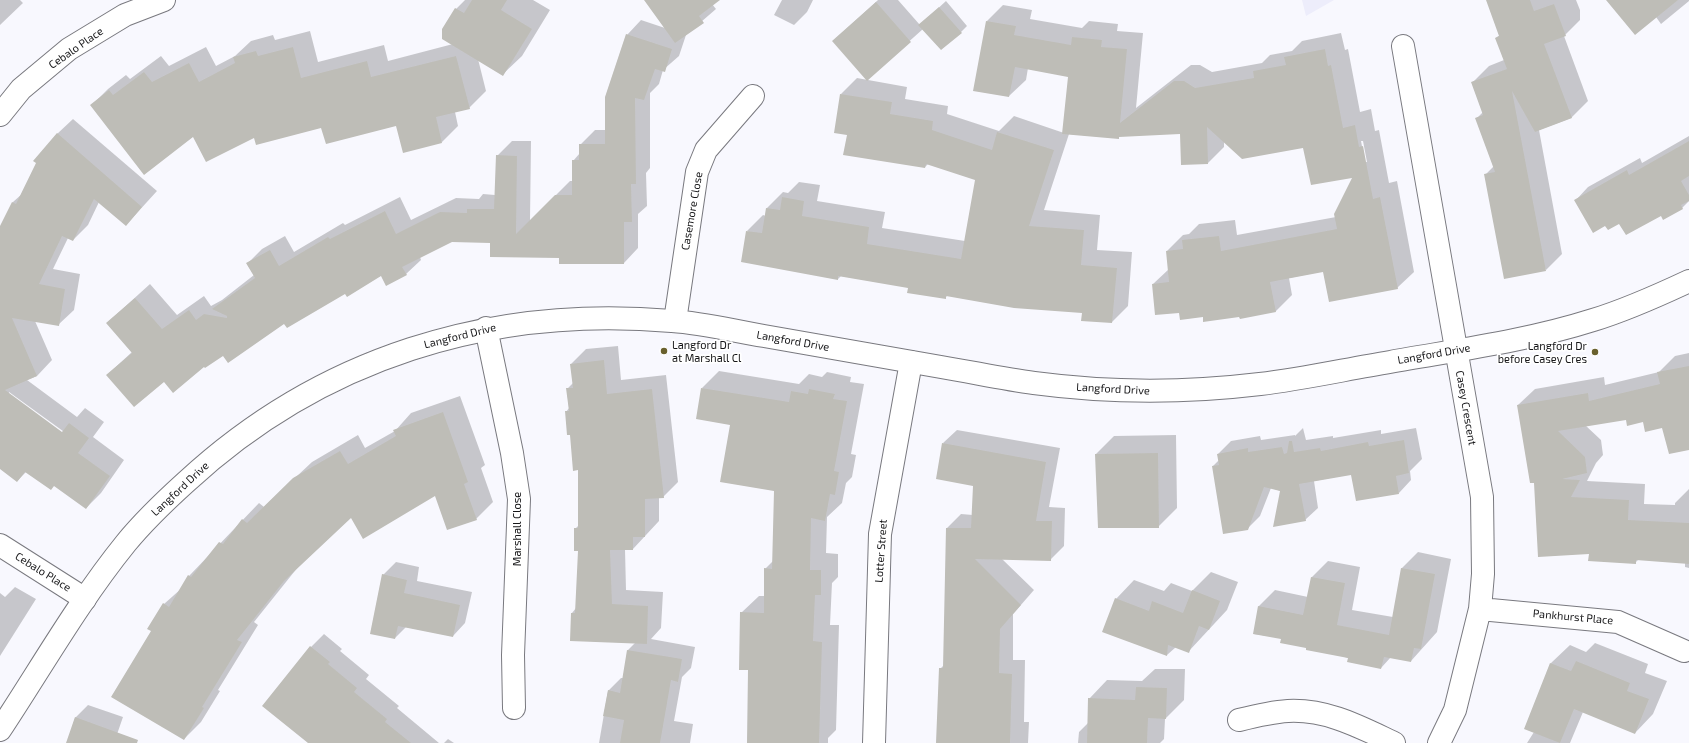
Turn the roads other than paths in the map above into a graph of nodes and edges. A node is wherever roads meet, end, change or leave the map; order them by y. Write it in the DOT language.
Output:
graph roads {
  1 [pos="164,0"];
  2 [pos="1403,46"];
  3 [pos="753,96"];
  4 [pos="0,115"];
  5 [pos="1689,281"];
  6 [pos="674,321"];
  7 [pos="486,328"];
  8 [pos="1456,350"];
  9 [pos="911,362"];
  10 [pos="0,544"];
  11 [pos="85,599"];
  12 [pos="1480,609"];
  13 [pos="1684,651"];
  14 [pos="514,708"];
  15 [pos="1239,720"];
  16 [pos="0,730"];
  17 [pos="874,743"];
  18 [pos="1394,743"];
  19 [pos="1439,743"];
  1 -- 4 [label="street, Cebalo Place"];
  2 -- 8 [label="street, Casey Crescent"];
  3 -- 6 [label="street, Casemore Close"];
  5 -- 8 [label="street, Langford Drive"];
  6 -- 7 [label="street, Langford Drive"];
  6 -- 9 [label="street, Langford Drive"];
  7 -- 11 [label="street, Langford Drive"];
  7 -- 14 [label="street, Marshall Close"];
  8 -- 9 [label="street, Langford Drive"];
  8 -- 12 [label="street, Casey Crescent"];
  9 -- 17 [label="street, Lotter Street"];
  10 -- 11 [label="street, Cebalo Place"];
  11 -- 16 [label="street, Langford Drive"];
  12 -- 13 [label="street, Pankhurst Place"];
  12 -- 19 [label="street, Casey Crescent"];
  15 -- 18 [label="street"];
}
